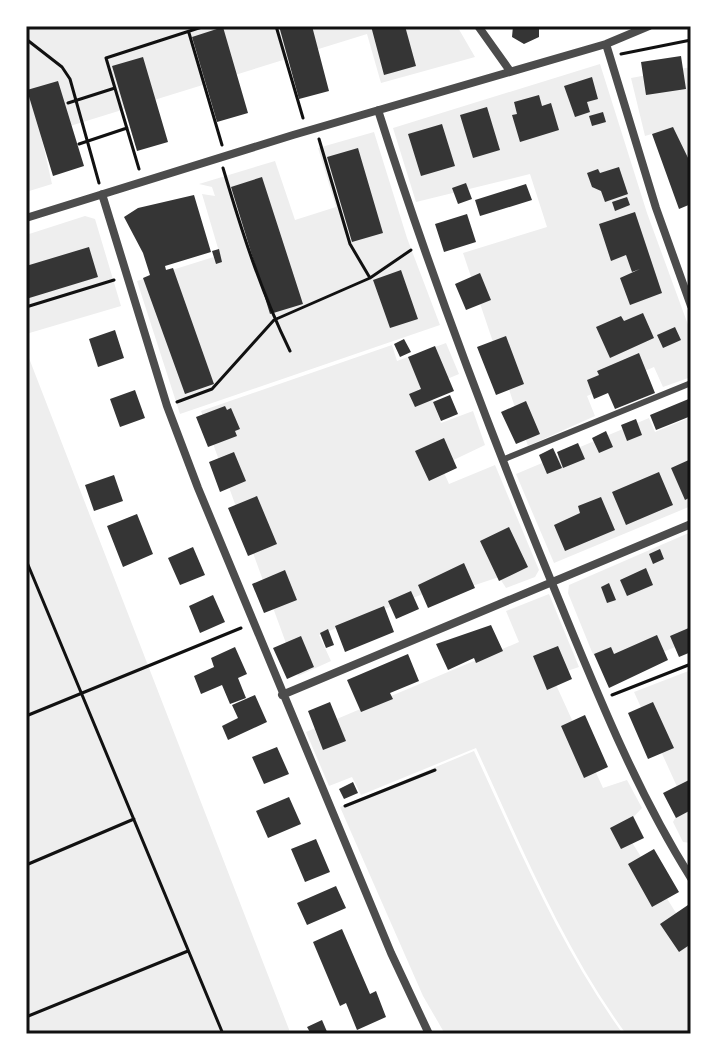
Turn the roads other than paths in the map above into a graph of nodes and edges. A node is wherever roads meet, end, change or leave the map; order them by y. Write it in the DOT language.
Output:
graph roads {
  1 [pos="478,26"];
  2 [pos="649,26"];
  3 [pos="606,44"];
  4 [pos="510,71"];
  5 [pos="378,110"];
  6 [pos="102,194"];
  7 [pos="26,218"];
  8 [pos="691,306"];
  9 [pos="691,383"];
  10 [pos="502,460"];
  11 [pos="691,524"];
  12 [pos="552,582"];
  13 [pos="282,695"];
  14 [pos="691,878"];
  15 [pos="429,1034"];
  1 -- 4 [label="street"];
  2 -- 3 [label="street"];
  3 -- 4 [label="street"];
  3 -- 8 [label="street"];
  4 -- 5 [label="street"];
  5 -- 6 [label="street"];
  5 -- 10 [label="street"];
  6 -- 7 [label="street"];
  6 -- 13 [label="street"];
  9 -- 10 [label="lane"];
  10 -- 12 [label="street"];
  11 -- 12 [label="street"];
  12 -- 13 [label="street"];
  12 -- 14 [label="street"];
  13 -- 15 [label="street"];
}
